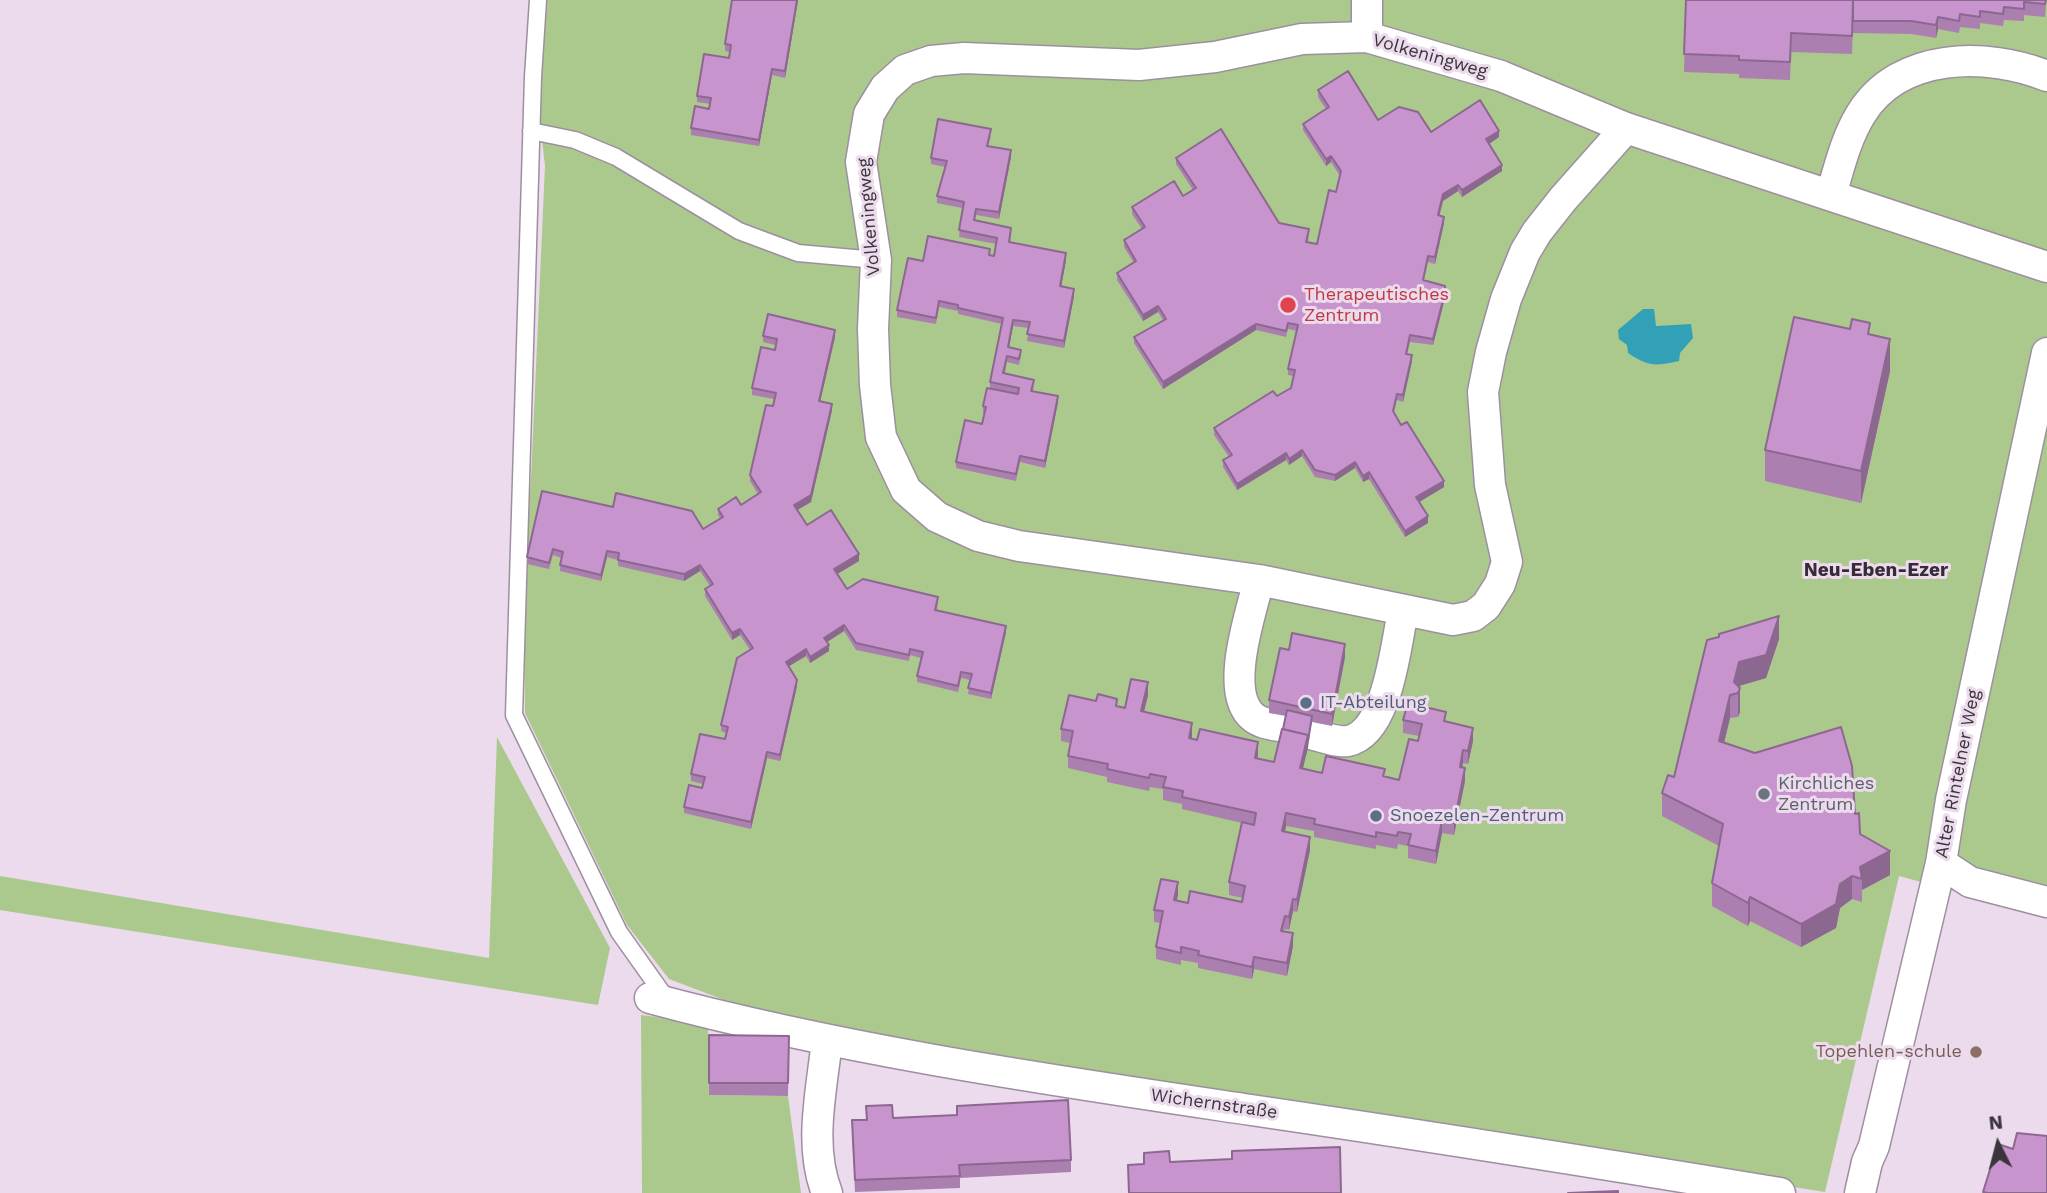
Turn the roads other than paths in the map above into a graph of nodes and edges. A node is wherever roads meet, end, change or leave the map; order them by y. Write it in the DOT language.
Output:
graph roads {
  1 [pos="538,0"];
  2 [pos="1367,0"];
  3 [pos="1367,37"];
  4 [pos="2047,76"];
  5 [pos="1626,128"];
  6 [pos="531,131"];
  7 [pos="1831,195"];
  8 [pos="876,260"];
  9 [pos="2047,267"];
  10 [pos="2047,353"];
  11 [pos="1259,580"];
  12 [pos="1403,611"];
  13 [pos="1941,863"];
  14 [pos="2047,902"];
  15 [pos="660,1000"];
  16 [pos="827,1040"];
  17 [pos="827,1193"];
  18 [pos="1780,1193"];
  19 [pos="1860,1193"];
  1 -- 6 [label="lane"];
  2 -- 3 [label="street"];
  3 -- 5 [label="street, Volkeningweg"];
  3 -- 8 [label="street, Volkeningweg"];
  4 -- 7 [label="street"];
  5 -- 7 [label="street, Volkeningweg"];
  5 -- 12 [label="street, Volkeningweg"];
  6 -- 8 [label="lane"];
  6 -- 15 [label="lane"];
  7 -- 9 [label="street, Volkeningweg"];
  8 -- 11 [label="street, Volkeningweg"];
  10 -- 13 [label="street, Alter Rintelner Weg"];
  11 -- 12 [label="street, Volkeningweg"];
  11 -- 12 [label="street"];
  13 -- 14 [label="street"];
  13 -- 19 [label="street, Alter Rintelner Weg"];
  15 -- 16 [label="street, Wichernstraße"];
  16 -- 17 [label="street"];
  16 -- 18 [label="street, Wichernstraße"];
}
